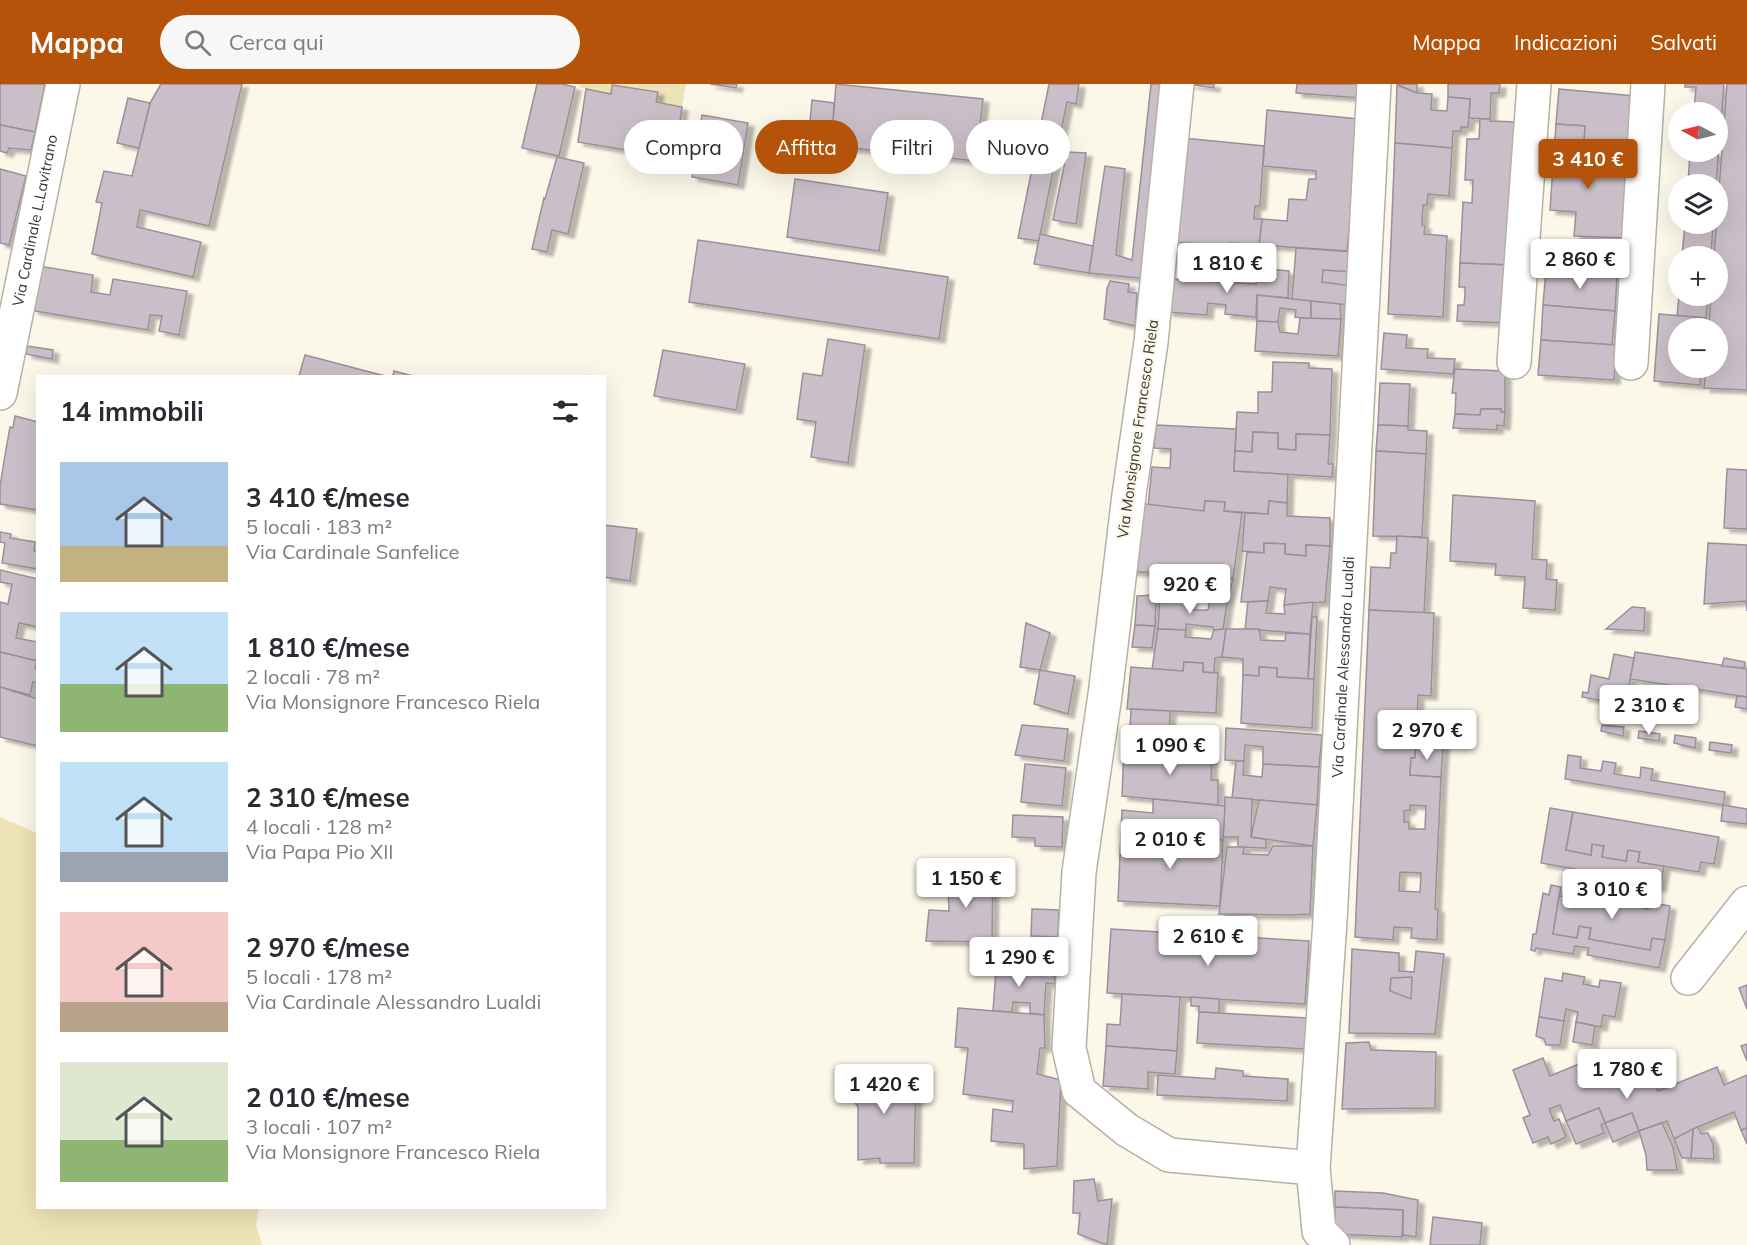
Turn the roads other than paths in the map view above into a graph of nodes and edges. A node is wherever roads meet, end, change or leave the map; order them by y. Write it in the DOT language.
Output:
graph roads {
  1 [pos="63,84"];
  2 [pos="1177,84"];
  3 [pos="1374,84"];
  4 [pos="1534,84"];
  5 [pos="1648,84"];
  6 [pos="1514,362"];
  7 [pos="1631,363"];
  8 [pos="0,393"];
  9 [pos="1747,903"];
  10 [pos="1688,978"];
  11 [pos="1313,1167"];
  12 [pos="1333,1245"];
  1 -- 8 [label="street, Via Cardinale L.Lavitrano"];
  2 -- 11 [label="street, Via Monsignore Francesco Riela"];
  3 -- 11 [label="street, Via Cardinale Alessandro Lualdi"];
  4 -- 6 [label="street"];
  5 -- 7 [label="street"];
  9 -- 10 [label="street"];
  11 -- 12 [label="street, Via Cardinale Alessandro Lualdi"];
}
